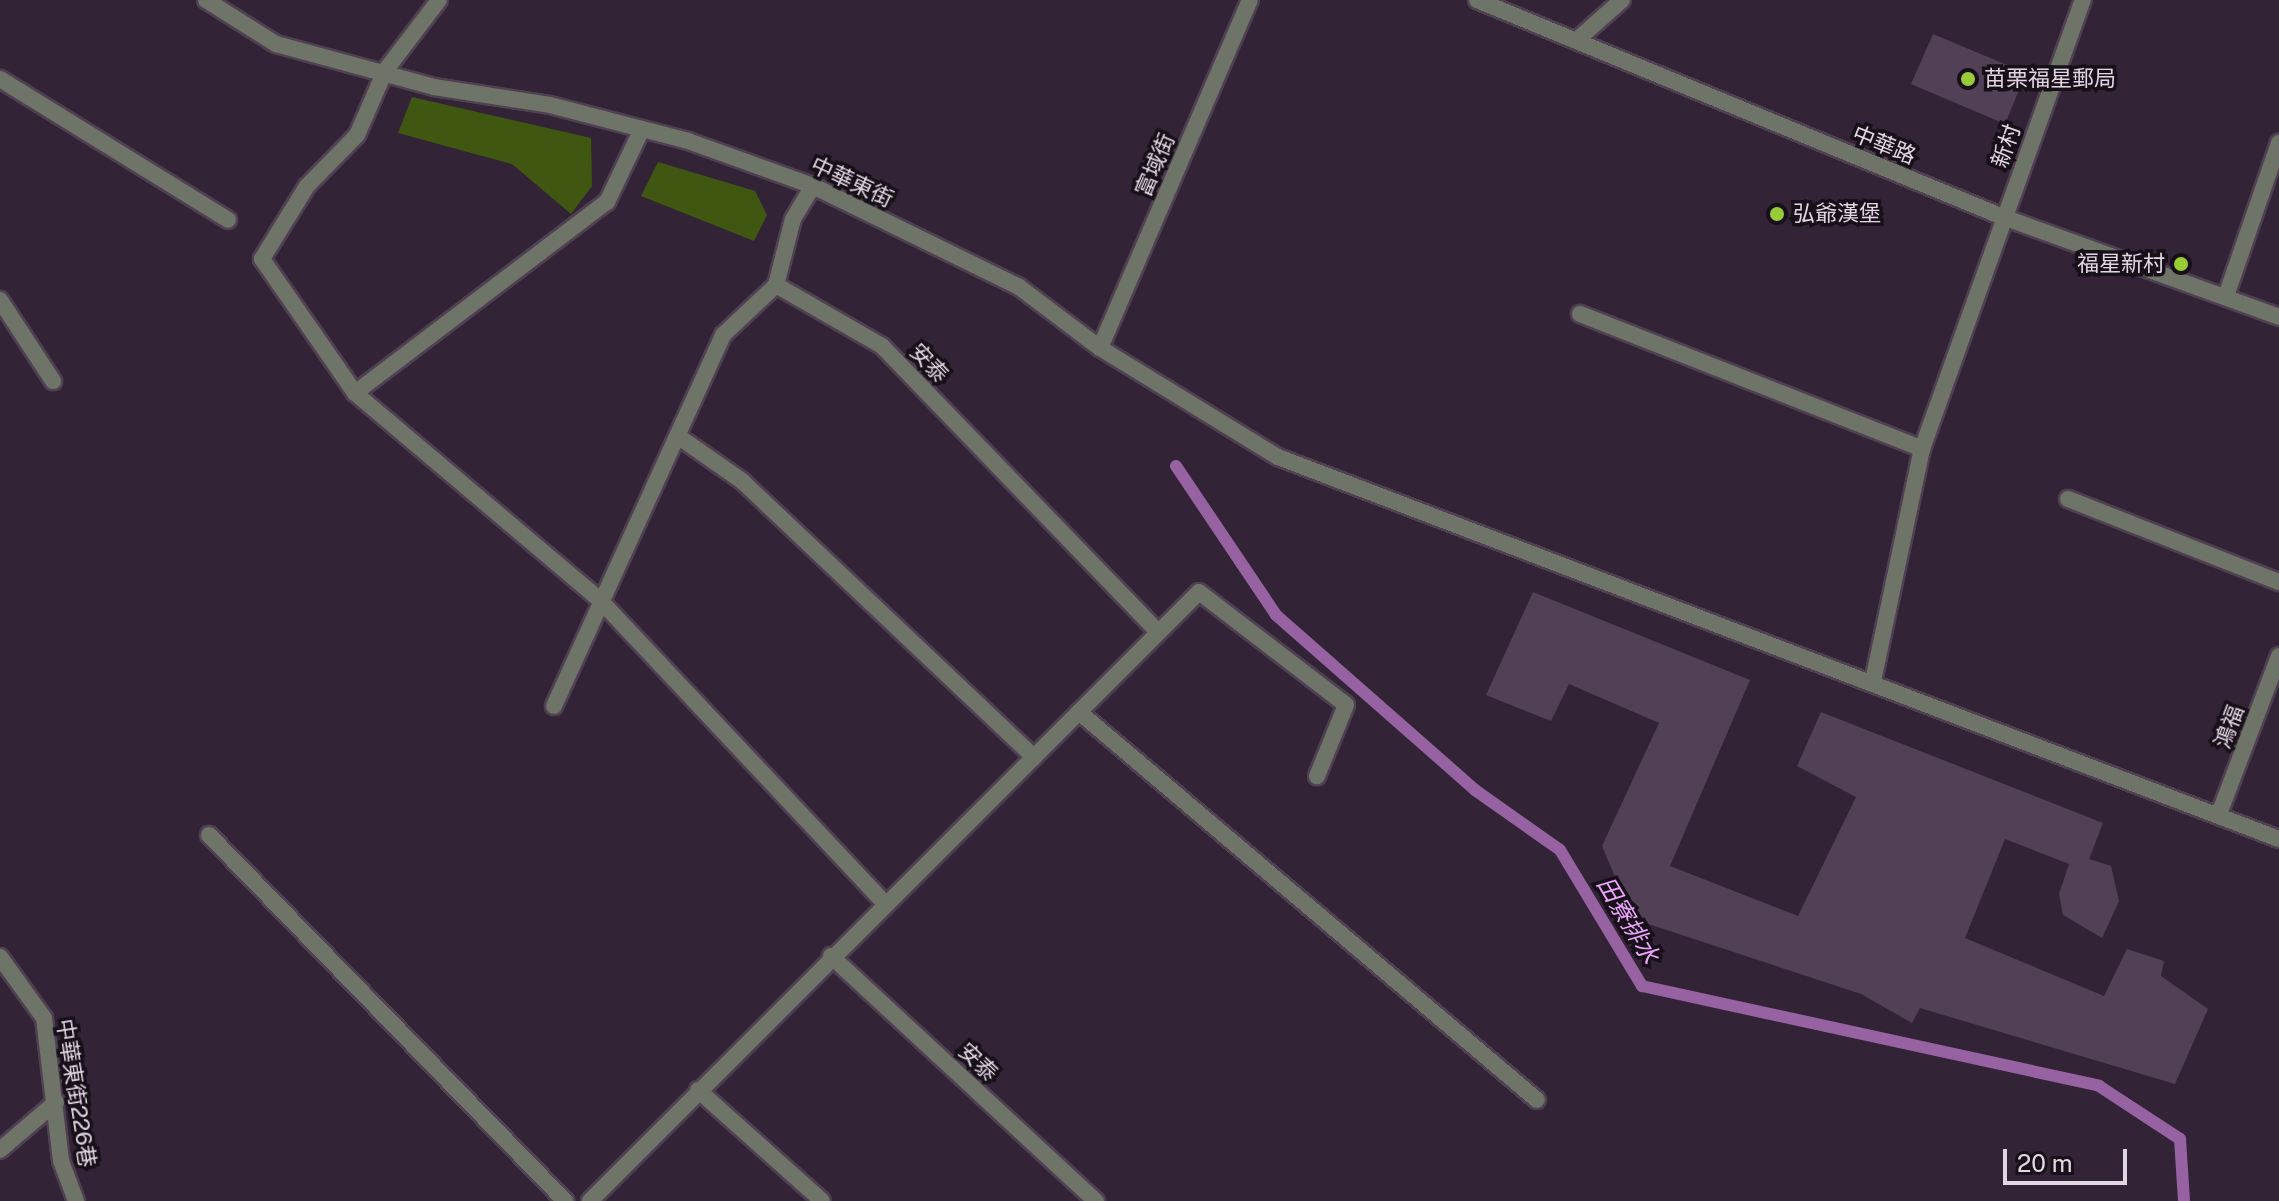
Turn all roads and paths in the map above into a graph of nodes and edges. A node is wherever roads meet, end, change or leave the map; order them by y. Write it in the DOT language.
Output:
graph roads {
  1 [pos="206,0"];
  2 [pos="439,0"];
  3 [pos="1250,0"];
  4 [pos="1477,0"];
  5 [pos="1622,0"];
  6 [pos="2083,0"];
  7 [pos="1577,40"];
  8 [pos="385,71"];
  9 [pos="0,79"];
  10 [pos="641,131"];
  11 [pos="2279,143"];
  12 [pos="813,186"];
  13 [pos="2003,217"];
  14 [pos="228,220"];
  15 [pos="776,285"];
  16 [pos="2226,296"];
  17 [pos="0,300"];
  18 [pos="1580,314"];
  19 [pos="2279,317"];
  20 [pos="1100,348"];
  21 [pos="53,381"];
  22 [pos="355,393"];
  23 [pos="679,437"];
  24 [pos="1922,449"];
  25 [pos="2068,499"];
  26 [pos="2279,582"];
  27 [pos="599,599"];
  28 [pos="1158,632"];
  29 [pos="2279,656"];
  30 [pos="1873,681"];
  31 [pos="554,706"];
  32 [pos="1079,712"];
  33 [pos="1034,757"];
  34 [pos="1317,776"];
  35 [pos="2219,814"];
  36 [pos="209,835"];
  37 [pos="2279,839"];
  38 [pos="884,903"];
  39 [pos="831,956"];
  40 [pos="0,957"];
  41 [pos="698,1090"];
  42 [pos="1537,1100"];
  43 [pos="56,1102"];
  44 [pos="0,1150"];
  45 [pos="76,1201"];
  46 [pos="565,1201"];
  47 [pos="590,1201"];
  48 [pos="822,1201"];
  49 [pos="1096,1201"];
  1 -- 8 [label="street, 中華東街"];
  2 -- 8 [label="street"];
  3 -- 20 [label="street, 富域街"];
  4 -- 7 [label="street, 中華路"];
  5 -- 7 [label="street"];
  6 -- 13 [label="street, 新村"];
  7 -- 13 [label="street, 中華路"];
  8 -- 10 [label="street, 中華東街"];
  8 -- 22 [label="street"];
  9 -- 14 [label="street"];
  10 -- 12 [label="street, 中華東街"];
  10 -- 22 [label="street"];
  11 -- 16 [label="street"];
  12 -- 15 [label="street"];
  12 -- 20 [label="street, 中華東街"];
  13 -- 16 [label="street, 中華路"];
  13 -- 24 [label="street, 新村"];
  15 -- 23 [label="street"];
  15 -- 28 [label="street, 安泰"];
  16 -- 19 [label="street, 中華路"];
  17 -- 21 [label="street"];
  18 -- 24 [label="street"];
  20 -- 30 [label="street, 中華東街"];
  22 -- 27 [label="street"];
  23 -- 27 [label="street"];
  23 -- 33 [label="street"];
  24 -- 30 [label="street, 新村"];
  25 -- 26 [label="street"];
  27 -- 31 [label="street"];
  27 -- 38 [label="street"];
  28 -- 32 [label="street"];
  28 -- 34 [label="street"];
  29 -- 35 [label="street, 鴻福"];
  30 -- 35 [label="street, 中華東街"];
  32 -- 33 [label="street"];
  32 -- 42 [label="street"];
  33 -- 38 [label="street"];
  35 -- 37 [label="street, 中華東街"];
  36 -- 46 [label="street"];
  38 -- 39 [label="street"];
  39 -- 41 [label="street"];
  39 -- 49 [label="street, 安泰"];
  40 -- 43 [label="street, 中華東街226巷"];
  41 -- 47 [label="street"];
  41 -- 48 [label="street"];
  43 -- 44 [label="street"];
  43 -- 45 [label="street, 中華東街226巷"];
}
